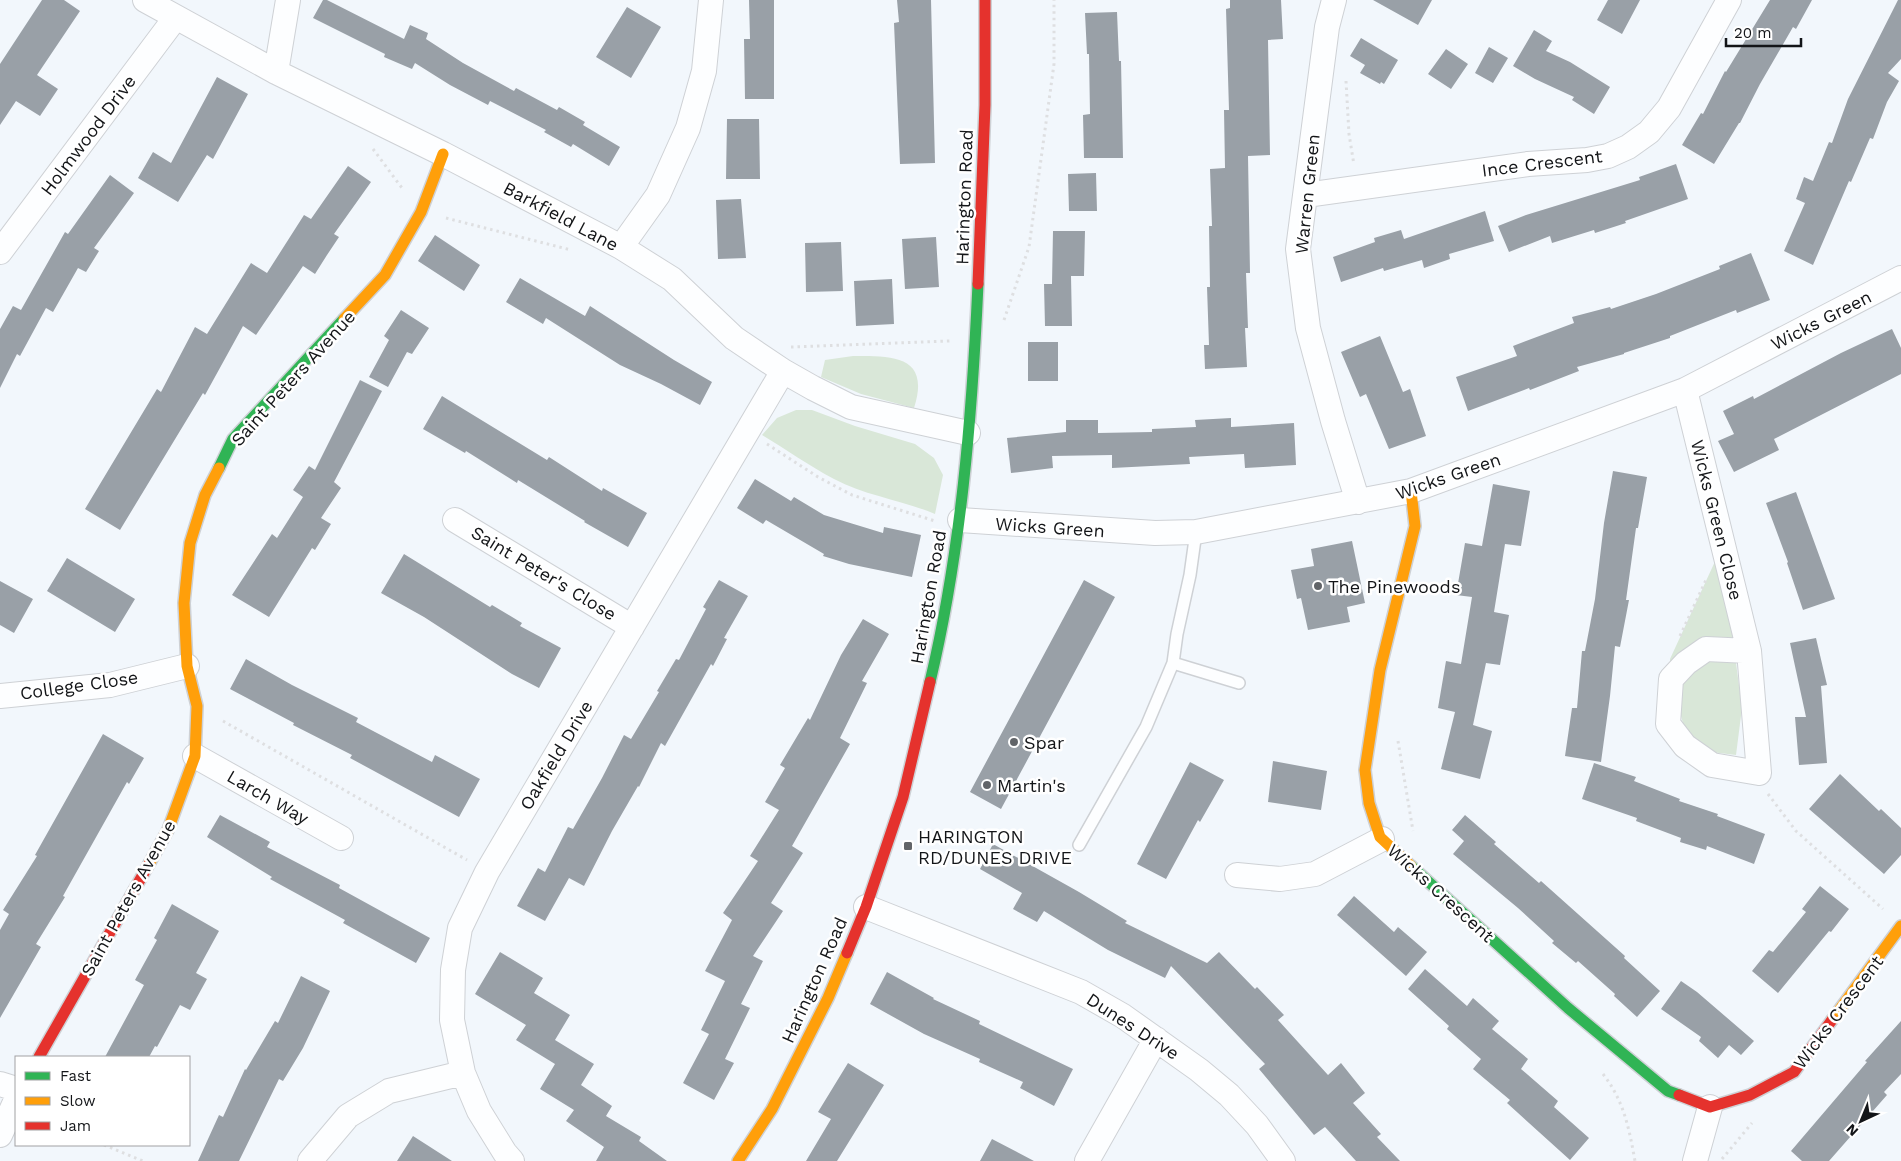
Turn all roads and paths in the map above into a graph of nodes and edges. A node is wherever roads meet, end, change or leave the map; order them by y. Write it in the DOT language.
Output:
graph roads {
  1 [pos="145,0"];
  2 [pos="288,0"];
  3 [pos="712,0"];
  4 [pos="985,0"];
  5 [pos="1054,0"];
  6 [pos="1334,0"];
  7 [pos="1729,0"];
  8 [pos="176,17"];
  9 [pos="276,72"];
  10 [pos="1346,78"];
  11 [pos="372,147"];
  12 [pos="443,154"];
  13 [pos="1357,187"];
  14 [pos="1306,195"];
  15 [pos="421,212"];
  16 [pos="621,247"];
  17 [pos="0,252"];
  18 [pos="580,252"];
  19 [pos="1901,278"];
  20 [pos="1001,329"];
  21 [pos="975,340"];
  22 [pos="790,347"];
  23 [pos="784,371"];
  24 [pos="1685,390"];
  25 [pos="748,431"];
  26 [pos="968,433"];
  27 [pos="1411,491"];
  28 [pos="1358,502"];
  29 [pos="455,520"];
  30 [pos="959,524"];
  31 [pos="1196,532"];
  32 [pos="1724,545"];
  33 [pos="632,627"];
  34 [pos="1678,642"];
  35 [pos="1749,651"];
  36 [pos="1173,663"];
  37 [pos="187,666"];
  38 [pos="1239,683"];
  39 [pos="0,696"];
  40 [pos="197,706"];
  41 [pos="1396,733"];
  42 [pos="195,756"];
  43 [pos="1758,773"];
  44 [pos="1413,835"];
  45 [pos="341,838"];
  46 [pos="1382,839"];
  47 [pos="1079,845"];
  48 [pos="487,872"];
  49 [pos="1237,875"];
  50 [pos="866,907"];
  51 [pos="1887,913"];
  52 [pos="1901,926"];
  53 [pos="1156,1039"];
  54 [pos="40,1056"];
  55 [pos="1600,1070"];
  56 [pos="462,1072"];
  57 [pos="0,1084"];
  58 [pos="15,1089"];
  59 [pos="15,1102"];
  60 [pos="1710,1107"];
  61 [pos="0,1134"];
  62 [pos="106,1146"];
  63 [pos="143,1161"];
  64 [pos="310,1161"];
  65 [pos="512,1161"];
  66 [pos="738,1161"];
  67 [pos="1087,1161"];
  68 [pos="1283,1161"];
  69 [pos="1635,1161"];
  70 [pos="1695,1161"];
  1 -- 8 [label="street, Barkfield Lane"];
  2 -- 9 [label="street"];
  3 -- 16 [label="street"];
  4 -- 21 [label="street, Harington Road"];
  5 -- 20 [label="path"];
  6 -- 14 [label="street, Warren Green"];
  7 -- 13 [label="street, Ince Crescent"];
  8 -- 9 [label="street, Barkfield Lane"];
  8 -- 17 [label="street, Holmwood Drive"];
  9 -- 12 [label="street, Barkfield Lane"];
  10 -- 13 [label="path"];
  11 -- 15 [label="path"];
  12 -- 15 [label="street, Saint Peters Avenue"];
  12 -- 16 [label="street, Barkfield Lane"];
  13 -- 14 [label="street, Ince Crescent"];
  14 -- 28 [label="street, Warren Green"];
  15 -- 18 [label="path"];
  15 -- 37 [label="street, Saint Peters Avenue"];
  16 -- 23 [label="street, Barkfield Lane"];
  19 -- 24 [label="street, Wicks Green"];
  21 -- 22 [label="path"];
  21 -- 26 [label="street, Harington Road"];
  23 -- 25 [label="street, Oakfield Drive"];
  23 -- 26 [label="street, Barkfield Lane"];
  24 -- 27 [label="street, Wicks Green"];
  24 -- 32 [label="street, Wicks Green Close"];
  25 -- 30 [label="path"];
  25 -- 33 [label="street, Oakfield Drive"];
  26 -- 30 [label="street, Harington Road"];
  27 -- 28 [label="street, Wicks Green"];
  27 -- 46 [label="street, Wicks Crescent"];
  28 -- 31 [label="street, Wicks Green"];
  29 -- 33 [label="street, Saint Peter's Close"];
  30 -- 31 [label="street, Wicks Green"];
  30 -- 50 [label="street, Harington Road"];
  31 -- 36 [label="lane"];
  32 -- 34 [label="path"];
  32 -- 35 [label="street, Wicks Green Close"];
  33 -- 48 [label="street, Oakfield Drive"];
  35 -- 43 [label="street, Wicks Green Close"];
  35 -- 43 [label="street"];
  36 -- 38 [label="lane"];
  36 -- 47 [label="lane"];
  37 -- 39 [label="street, College Close"];
  37 -- 40 [label="street, Saint Peters Avenue"];
  40 -- 42 [label="street, Saint Peters Avenue"];
  40 -- 48 [label="path"];
  41 -- 44 [label="path"];
  42 -- 45 [label="street, Larch Way"];
  42 -- 54 [label="street, Saint Peters Avenue"];
  43 -- 51 [label="path"];
  46 -- 49 [label="street"];
  46 -- 60 [label="street, Wicks Crescent"];
  48 -- 56 [label="street, Oakfield Drive"];
  50 -- 53 [label="street, Dunes Drive"];
  50 -- 66 [label="street, Harington Road"];
  52 -- 60 [label="street, Wicks Crescent"];
  53 -- 67 [label="street"];
  53 -- 68 [label="street, Dunes Drive"];
  55 -- 69 [label="path"];
  56 -- 64 [label="street"];
  56 -- 65 [label="street, Oakfield Drive"];
  57 -- 58 [label="street"];
  59 -- 61 [label="street"];
  60 -- 70 [label="street"];
  62 -- 63 [label="path"];
}
